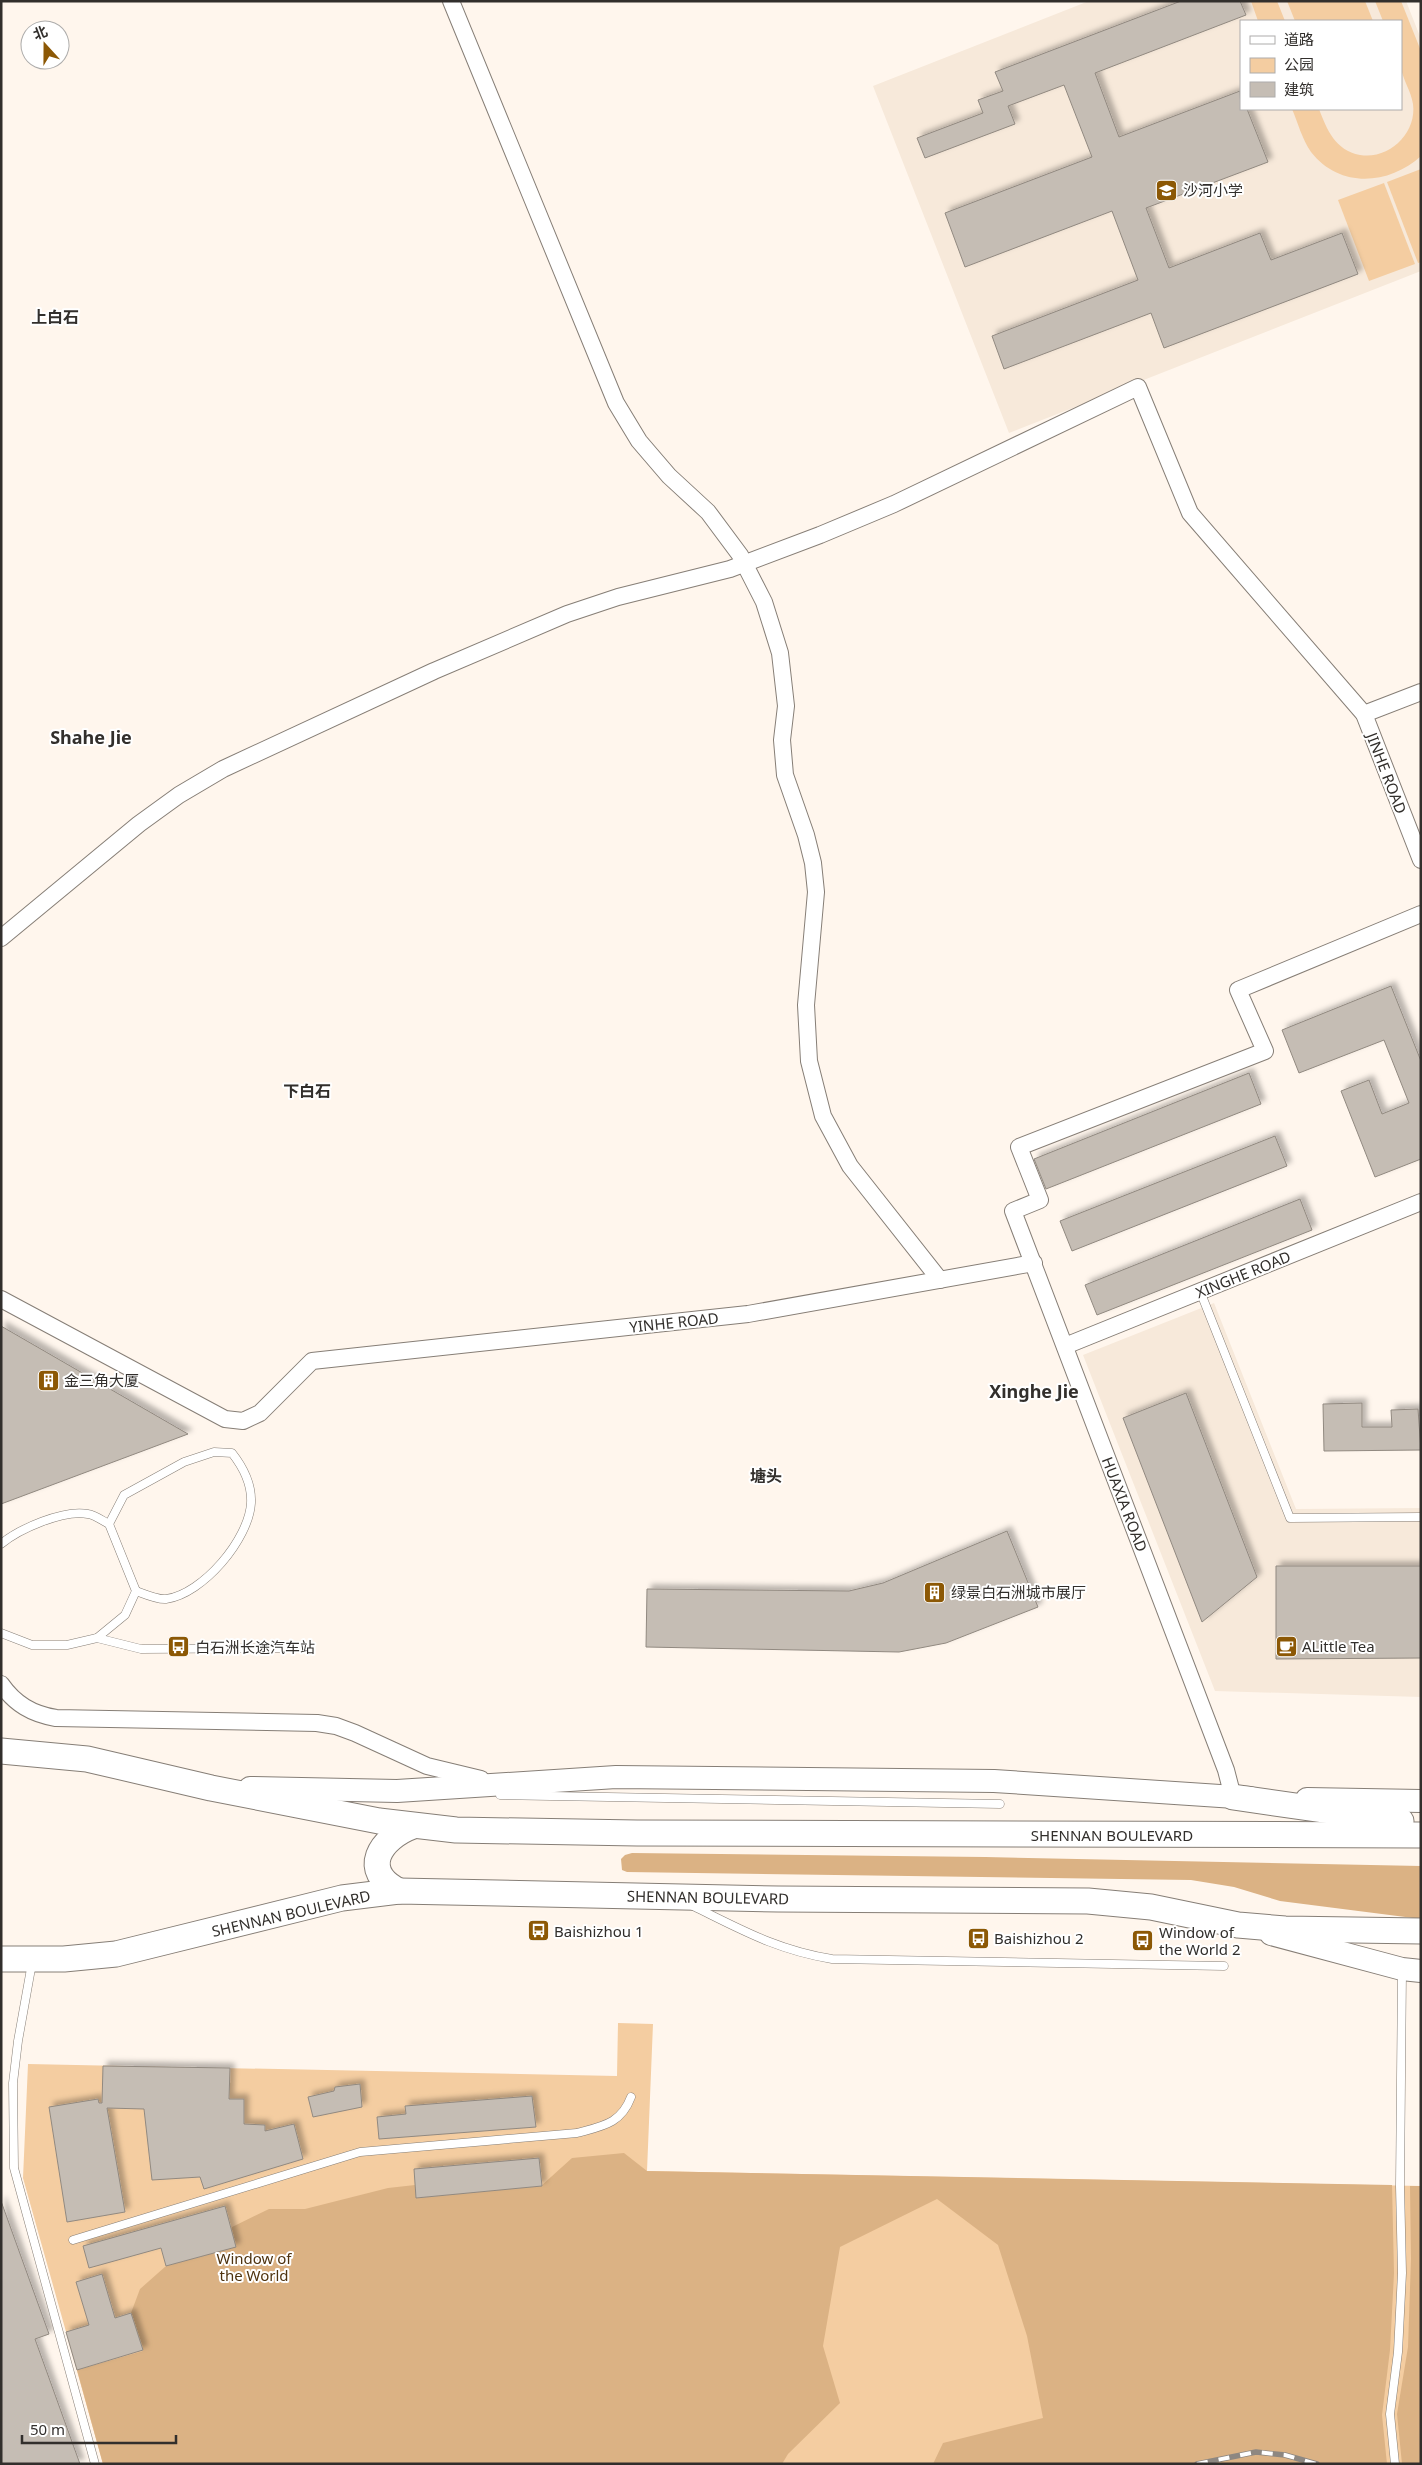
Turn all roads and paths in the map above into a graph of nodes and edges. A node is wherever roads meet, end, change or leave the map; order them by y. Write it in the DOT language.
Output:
graph roads {
  1 [pos="451,1"];
  2 [pos="744,563"];
  3 [pos="1421,692"];
  4 [pos="1364,714"];
  5 [pos="1421,860"];
  6 [pos="1421,914"];
  7 [pos="1,938"];
  8 [pos="1421,1202"];
  9 [pos="1034,1263"];
  10 [pos="940,1280"];
  11 [pos="1200,1291"];
  12 [pos="1,1298"];
  13 [pos="1065,1346"];
  14 [pos="1421,1517"];
  15 [pos="110,1524"];
  16 [pos="1,1544"];
  17 [pos="136,1592"];
  18 [pos="1,1633"];
  19 [pos="97,1638"];
  20 [pos="283,1648"];
  21 [pos="1,1684"];
  22 [pos="1,1751"];
  23 [pos="515,1784"];
  24 [pos="211,1788"];
  25 [pos="397,1791"];
  26 [pos="486,1794"];
  27 [pos="496,1795"];
  28 [pos="1233,1797"];
  29 [pos="1421,1801"];
  30 [pos="1000,1804"];
  31 [pos="1421,1824"];
  32 [pos="413,1826"];
  33 [pos="1421,1835"];
  34 [pos="399,1891"];
  35 [pos="673,1896"];
  36 [pos="1238,1925"];
  37 [pos="1421,1931"];
  38 [pos="1,1959"];
  39 [pos="32,1959"];
  40 [pos="1224,1966"];
  41 [pos="1411,1970"];
  42 [pos="631,2097"];
  43 [pos="73,2240"];
  44 [pos="95,2464"];
  45 [pos="1395,2464"];
  1 -- 2 [label="street"];
  2 -- 4 [label="street, JINHE ROAD"];
  2 -- 7 [label="street"];
  2 -- 10 [label="street"];
  3 -- 4 [label="street"];
  4 -- 5 [label="street, JINHE ROAD"];
  6 -- 9 [label="street, HUAXIA ROAD"];
  8 -- 11 [label="street, XINGHE ROAD"];
  9 -- 10 [label="street, YINHE ROAD"];
  9 -- 13 [label="street, HUAXIA ROAD"];
  10 -- 12 [label="street, YINHE ROAD"];
  11 -- 13 [label="street, XINGHE ROAD"];
  11 -- 14 [label="lane"];
  13 -- 28 [label="street, HUAXIA ROAD"];
  15 -- 16 [label="lane"];
  15 -- 17 [label="lane"];
  15 -- 17 [label="lane"];
  17 -- 19 [label="lane"];
  18 -- 19 [label="lane"];
  19 -- 20 [label="lane"];
  21 -- 23 [label="street"];
  22 -- 24 [label="main road, SHENNAN BOULEVARD"];
  23 -- 25 [label="main road"];
  23 -- 28 [label="main road"];
  24 -- 25 [label="main road"];
  24 -- 32 [label="main road, SHENNAN BOULEVARD"];
  25 -- 26 [label="lane"];
  27 -- 30 [label="lane"];
  28 -- 29 [label="main road"];
  28 -- 31 [label="main road"];
  32 -- 33 [label="main road, SHENNAN BOULEVARD"];
  32 -- 34 [label="main road"];
  34 -- 35 [label="main road, SHENNAN BOULEVARD"];
  34 -- 39 [label="main road, SHENNAN BOULEVARD"];
  35 -- 36 [label="main road, SHENNAN BOULEVARD"];
  35 -- 40 [label="lane"];
  36 -- 37 [label="main road, SHENNAN BOULEVARD"];
  36 -- 41 [label="main road"];
  38 -- 39 [label="main road, SHENNAN BOULEVARD"];
  39 -- 44 [label="lane"];
  41 -- 45 [label="lane"];
  42 -- 43 [label="lane"];
}
